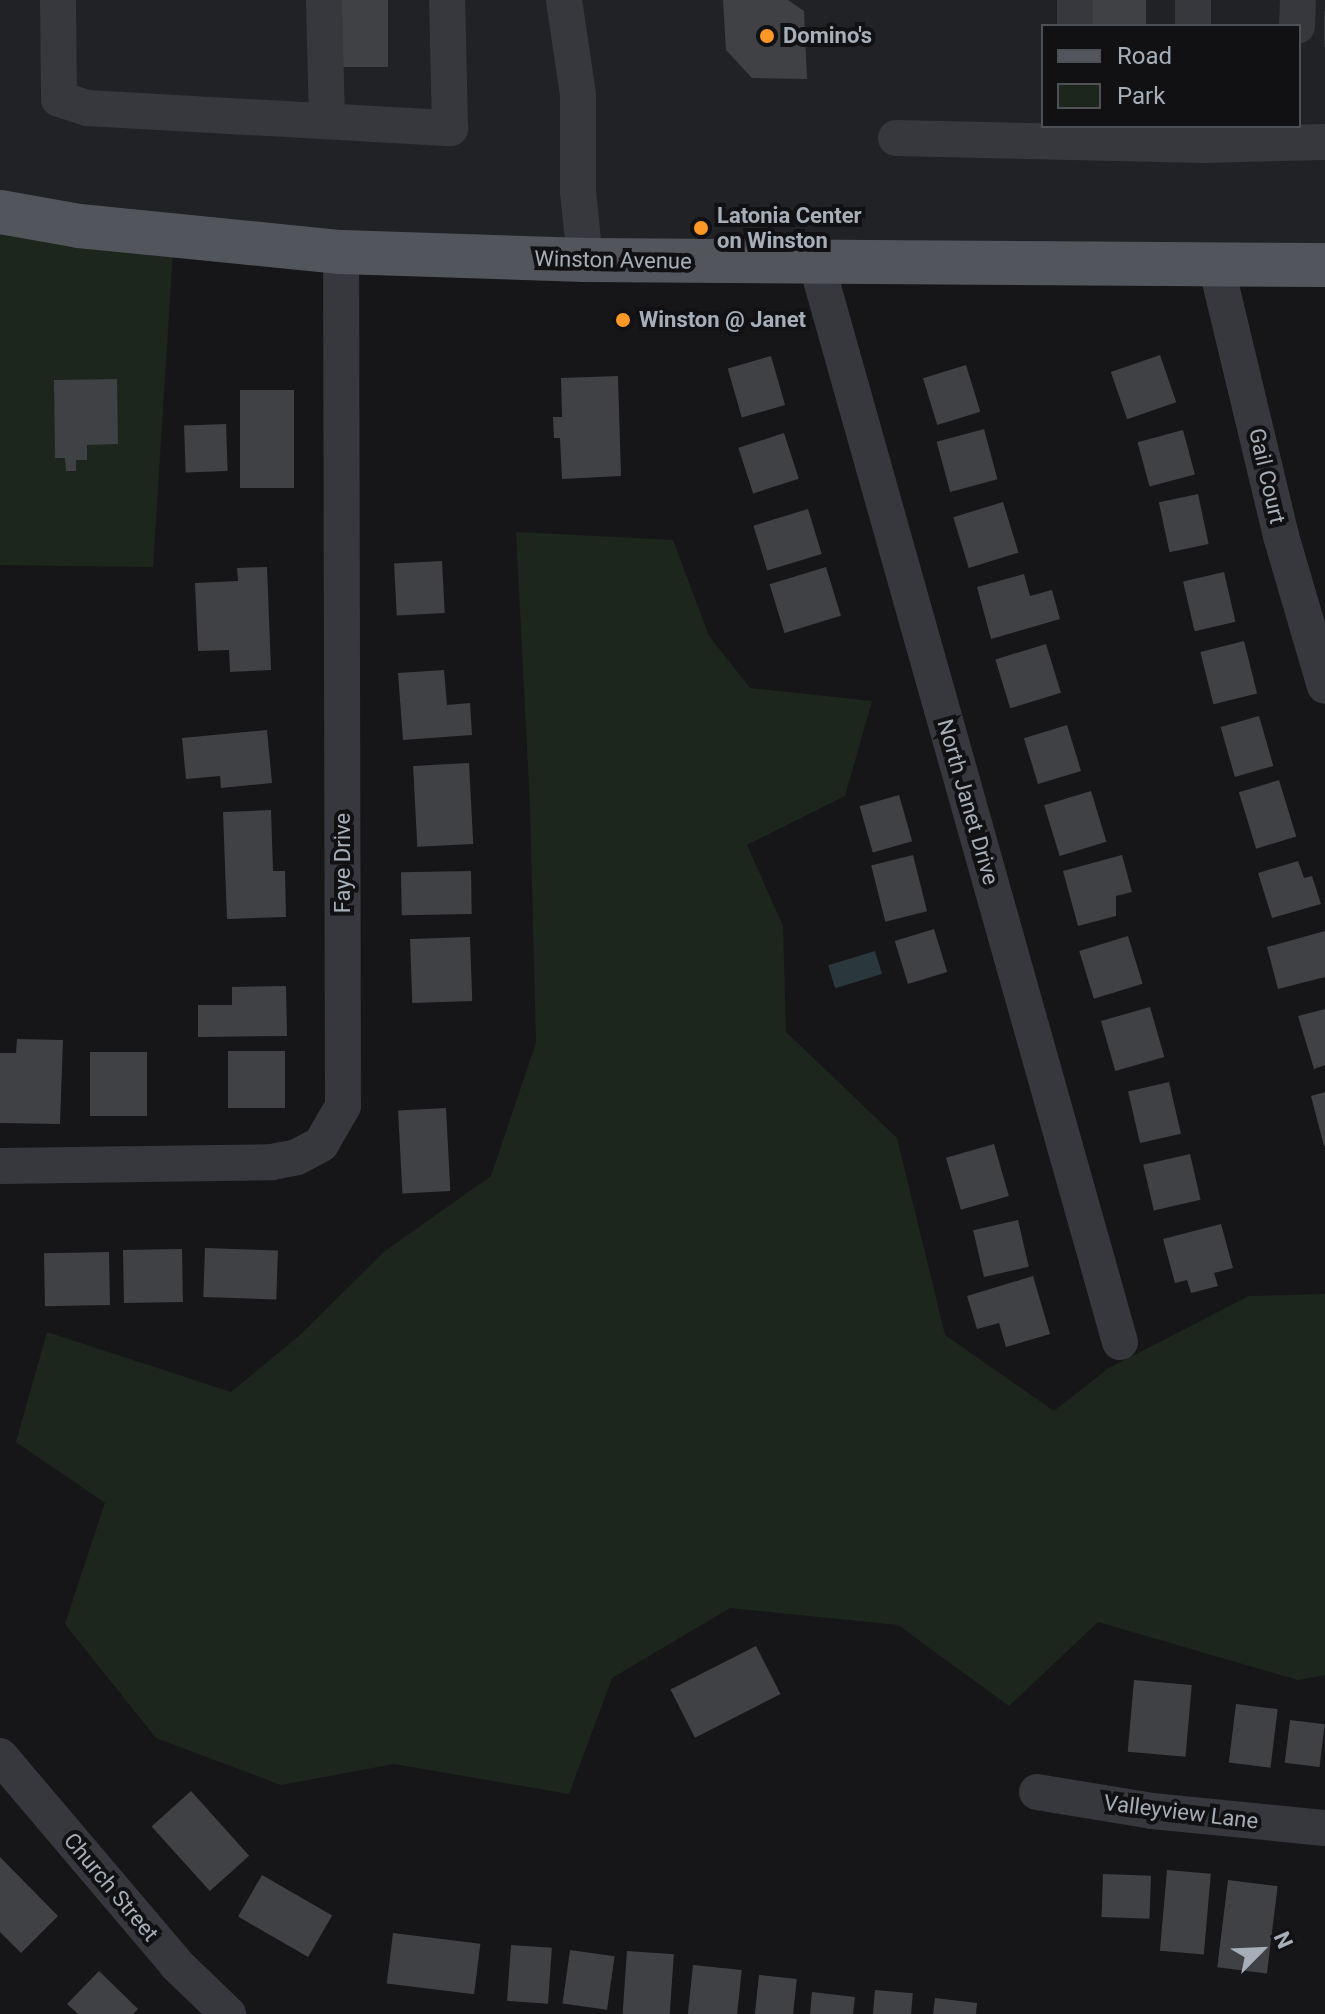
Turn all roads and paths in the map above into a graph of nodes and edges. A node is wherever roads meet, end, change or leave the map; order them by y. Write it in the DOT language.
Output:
graph roads {
  1 [pos="58,0"];
  2 [pos="324,0"];
  3 [pos="447,0"];
  4 [pos="564,0"];
  5 [pos="1075,0"];
  6 [pos="1193,0"];
  7 [pos="1298,0"];
  8 [pos="1075,24"];
  9 [pos="1193,24"];
  10 [pos="1298,24"];
  11 [pos="1301,27"];
  12 [pos="1324,29"];
  13 [pos="327,121"];
  14 [pos="1306,137"];
  15 [pos="896,138"];
  16 [pos="0,212"];
  17 [pos="341,252"];
  18 [pos="585,260"];
  19 [pos="816,262"];
  20 [pos="1216,265"];
  21 [pos="1325,265"];
  22 [pos="1325,686"];
  23 [pos="0,1166"];
  24 [pos="1120,1342"];
  25 [pos="0,1756"];
  26 [pos="1037,1792"];
  27 [pos="1325,1828"];
  28 [pos="228,2014"];
  1 -- 13 [label="street"];
  2 -- 13 [label="street"];
  3 -- 13 [label="street"];
  4 -- 18 [label="street"];
  5 -- 8 [label="street"];
  6 -- 9 [label="street"];
  7 -- 10 [label="street"];
  11 -- 12 [label="street"];
  14 -- 15 [label="street"];
  16 -- 17 [label="main road, Winston Avenue"];
  17 -- 18 [label="main road, Winston Avenue"];
  17 -- 23 [label="street, Faye Drive"];
  18 -- 19 [label="main road, Winston Avenue"];
  19 -- 20 [label="main road, Winston Avenue"];
  19 -- 24 [label="street, North Janet Drive"];
  20 -- 21 [label="main road, Winston Avenue"];
  20 -- 22 [label="street, Gail Court"];
  25 -- 28 [label="street, Church Street"];
  26 -- 27 [label="street, Valleyview Lane"];
}
